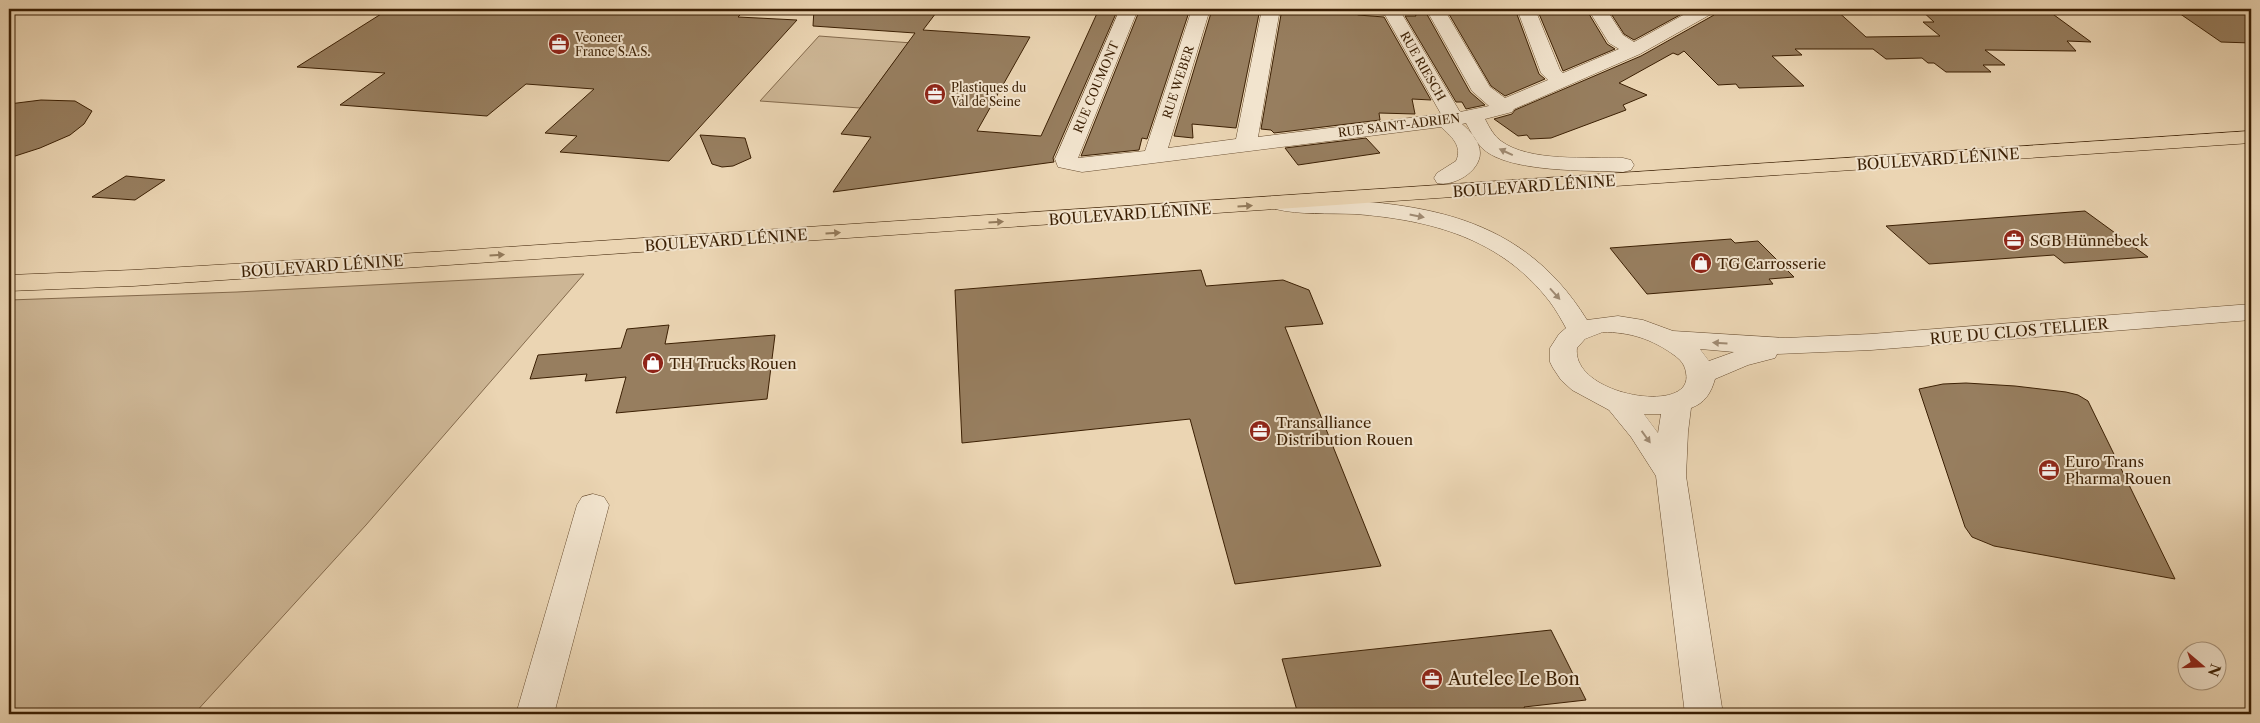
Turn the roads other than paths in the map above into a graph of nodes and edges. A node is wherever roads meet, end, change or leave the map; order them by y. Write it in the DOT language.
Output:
graph roads {
  1 [pos="1129,9"];
  2 [pos="1201,9"];
  3 [pos="1271,9"];
  4 [pos="1364,9"];
  5 [pos="1435,9"];
  6 [pos="1526,9"];
  7 [pos="1597,9"];
  8 [pos="1708,9"];
  9 [pos="1632,50"];
  10 [pos="1562,82"];
  11 [pos="1504,108"];
  12 [pos="1457,118"];
  13 [pos="2251,124"];
  14 [pos="2251,137"];
  15 [pos="1246,145"];
  16 [pos="1154,154"];
  17 [pos="1069,164"];
  18 [pos="1623,165"];
  19 [pos="1444,178"];
  20 [pos="1281,204"];
  21 [pos="9,268"];
  22 [pos="9,283"];
  23 [pos="2251,312"];
  24 [pos="1581,330"];
  25 [pos="1666,338"];
  26 [pos="1786,346"];
  27 [pos="1701,375"];
  28 [pos="1617,401"];
  29 [pos="1678,402"];
  30 [pos="1671,476"];
  31 [pos="593,505"];
  32 [pos="535,714"];
  33 [pos="1704,714"];
  1 -- 17 [label="street, RUE COUMONT"];
  2 -- 16 [label="street, RUE WEBER"];
  3 -- 15 [label="street"];
  4 -- 12 [label="street, RUE RIESCH"];
  5 -- 11 [label="street"];
  6 -- 10 [label="street"];
  7 -- 9 [label="street"];
  8 -- 9 [label="street, RUE SAINT-ADRIEN"];
  9 -- 10 [label="street, RUE SAINT-ADRIEN"];
  10 -- 11 [label="street, RUE SAINT-ADRIEN"];
  11 -- 12 [label="street, RUE SAINT-ADRIEN"];
  12 -- 15 [label="street, RUE SAINT-ADRIEN"];
  18 -- 12 [label="street, one-way"];
  12 -- 19 [label="street"];
  13 -- 18 [label="main road, BOULEVARD LÉNINE"];
  14 -- 20 [label="main road, BOULEVARD LÉNINE"];
  15 -- 16 [label="street, RUE SAINT-ADRIEN"];
  16 -- 17 [label="street, RUE SAINT-ADRIEN"];
  18 -- 19 [label="main road, BOULEVARD LÉNINE"];
  19 -- 21 [label="main road, BOULEVARD LÉNINE"];
  22 -- 20 [label="main road, BOULEVARD LÉNINE, one-way"];
  20 -- 24 [label="street, one-way"];
  23 -- 26 [label="street, RUE DU CLOS TELLIER"];
  24 -- 25 [label="street, RUE DU CLOS TELLIER"];
  24 -- 28 [label="street"];
  26 -- 25 [label="street, RUE DU CLOS TELLIER, one-way"];
  25 -- 27 [label="street, RUE DU CLOS TELLIER"];
  26 -- 27 [label="street, RUE DU CLOS TELLIER"];
  27 -- 29 [label="street"];
  28 -- 29 [label="street"];
  28 -- 30 [label="street, one-way"];
  29 -- 30 [label="street"];
  30 -- 33 [label="street"];
  31 -- 32 [label="street"];
}
